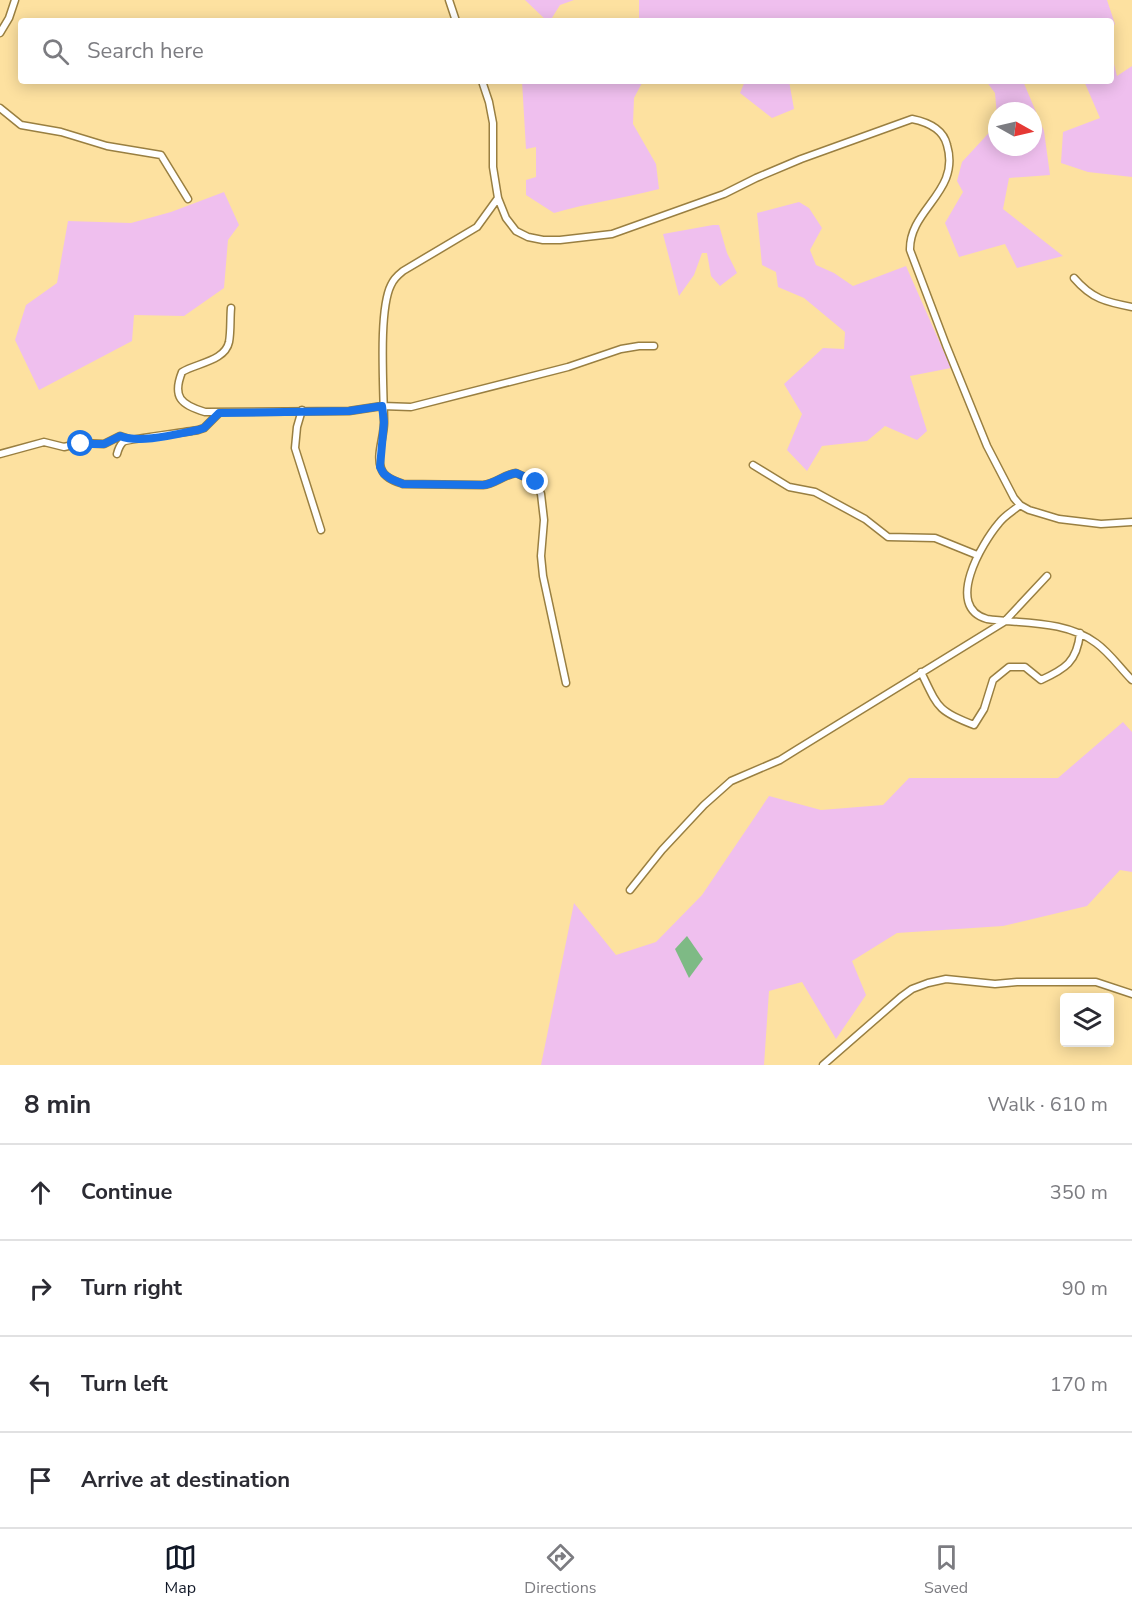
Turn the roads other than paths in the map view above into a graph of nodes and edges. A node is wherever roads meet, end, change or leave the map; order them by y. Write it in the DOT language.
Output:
graph roads {
  1 [pos="15,0"];
  2 [pos="449,0"];
  3 [pos="455,18"];
  4 [pos="0,33"];
  5 [pos="483,84"];
  6 [pos="0,108"];
  7 [pos="498,198"];
  8 [pos="188,199"];
  9 [pos="1074,278"];
  10 [pos="1132,307"];
  11 [pos="231,308"];
  12 [pos="654,346"];
  13 [pos="382,406"];
  14 [pos="302,411"];
  15 [pos="219,413"];
  16 [pos="129,439"];
  17 [pos="0,454"];
  18 [pos="117,454"];
  19 [pos="753,465"];
  20 [pos="1020,505"];
  21 [pos="1132,522"];
  22 [pos="321,530"];
  23 [pos="977,555"];
  24 [pos="1047,576"];
  25 [pos="1004,622"];
  26 [pos="1080,633"];
  27 [pos="921,672"];
  28 [pos="1132,680"];
  29 [pos="566,683"];
  30 [pos="630,890"];
  31 [pos="1132,994"];
  32 [pos="824,1065"];
  1 -- 4 [label="street"];
  2 -- 3 [label="street"];
  5 -- 7 [label="street"];
  6 -- 8 [label="street"];
  7 -- 13 [label="street"];
  7 -- 20 [label="street"];
  9 -- 10 [label="street"];
  11 -- 15 [label="street"];
  12 -- 13 [label="street"];
  13 -- 14 [label="street"];
  13 -- 29 [label="street"];
  14 -- 15 [label="street"];
  14 -- 22 [label="street"];
  15 -- 16 [label="street"];
  16 -- 17 [label="street"];
  16 -- 18 [label="street"];
  19 -- 23 [label="street"];
  20 -- 21 [label="street"];
  20 -- 23 [label="street"];
  23 -- 25 [label="street"];
  24 -- 25 [label="street"];
  25 -- 26 [label="street"];
  25 -- 27 [label="street"];
  26 -- 27 [label="street"];
  26 -- 28 [label="street"];
  27 -- 30 [label="street"];
  31 -- 32 [label="street"];
}
